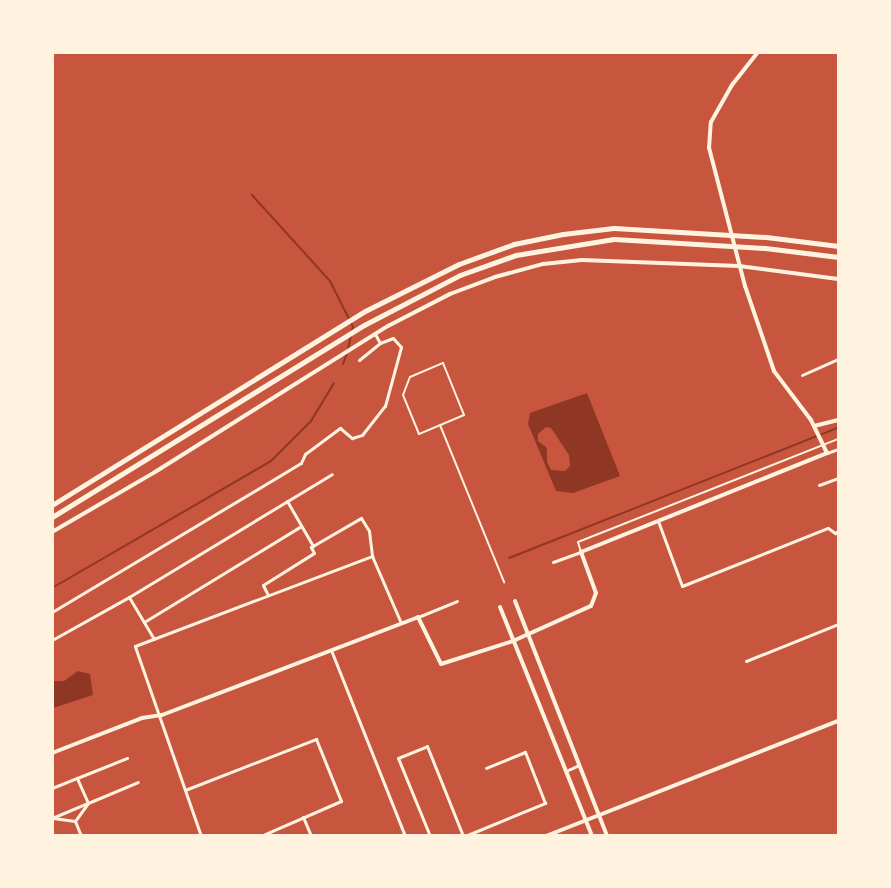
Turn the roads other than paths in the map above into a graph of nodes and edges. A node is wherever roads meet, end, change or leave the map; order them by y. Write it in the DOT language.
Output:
graph roads {
  1 [pos="758,52"];
  2 [pos="838,246"];
  3 [pos="838,257"];
  4 [pos="739,266"];
  5 [pos="838,280"];
  6 [pos="375,334"];
  7 [pos="380,343"];
  8 [pos="838,359"];
  9 [pos="359,360"];
  10 [pos="802,374"];
  11 [pos="838,420"];
  12 [pos="440,425"];
  13 [pos="814,426"];
  14 [pos="838,439"];
  15 [pos="822,444"];
  16 [pos="838,449"];
  17 [pos="827,454"];
  18 [pos="332,474"];
  19 [pos="838,478"];
  20 [pos="820,485"];
  21 [pos="287,501"];
  22 [pos="52,505"];
  23 [pos="52,518"];
  24 [pos="658,521"];
  25 [pos="301,526"];
  26 [pos="838,531"];
  27 [pos="52,532"];
  28 [pos="313,546"];
  29 [pos="581,552"];
  30 [pos="372,556"];
  31 [pos="553,562"];
  32 [pos="504,582"];
  33 [pos="268,596"];
  34 [pos="129,597"];
  35 [pos="457,601"];
  36 [pos="515,601"];
  37 [pos="500,608"];
  38 [pos="52,612"];
  39 [pos="418,617"];
  40 [pos="144,622"];
  41 [pos="402,623"];
  42 [pos="838,624"];
  43 [pos="528,635"];
  44 [pos="154,639"];
  45 [pos="52,640"];
  46 [pos="513,641"];
  47 [pos="331,650"];
  48 [pos="746,661"];
  49 [pos="158,716"];
  50 [pos="838,721"];
  51 [pos="52,753"];
  52 [pos="127,758"];
  53 [pos="579,764"];
  54 [pos="486,768"];
  55 [pos="566,771"];
  56 [pos="77,778"];
  57 [pos="138,782"];
  58 [pos="52,788"];
  59 [pos="186,790"];
  60 [pos="88,803"];
  61 [pos="599,816"];
  62 [pos="303,817"];
  63 [pos="52,818"];
  64 [pos="586,820"];
  65 [pos="75,821"];
  66 [pos="265,834"];
  67 [pos="81,836"];
  68 [pos="201,836"];
  69 [pos="312,836"];
  70 [pos="405,836"];
  71 [pos="430,836"];
  72 [pos="464,836"];
  73 [pos="546,836"];
  74 [pos="592,836"];
  75 [pos="607,836"];
  1 -- 4 [label="street"];
  2 -- 22 [label="highway"];
  3 -- 23 [label="highway"];
  4 -- 5 [label="street"];
  4 -- 6 [label="street"];
  4 -- 13 [label="street"];
  6 -- 7 [label="street"];
  6 -- 27 [label="street"];
  7 -- 9 [label="street"];
  7 -- 38 [label="street"];
  8 -- 10 [label="street"];
  11 -- 13 [label="street"];
  12 -- 12 [label="street"];
  12 -- 32 [label="street"];
  13 -- 15 [label="street"];
  14 -- 15 [label="street"];
  15 -- 17 [label="street"];
  15 -- 29 [label="street"];
  16 -- 17 [label="street"];
  17 -- 24 [label="street"];
  18 -- 21 [label="street"];
  19 -- 20 [label="street"];
  21 -- 25 [label="street"];
  21 -- 34 [label="street"];
  24 -- 26 [label="street"];
  24 -- 29 [label="street"];
  25 -- 28 [label="street"];
  25 -- 40 [label="street"];
  28 -- 30 [label="street"];
  28 -- 33 [label="street"];
  29 -- 31 [label="street"];
  29 -- 43 [label="street"];
  30 -- 33 [label="street"];
  30 -- 41 [label="street"];
  33 -- 44 [label="street"];
  34 -- 40 [label="street"];
  34 -- 45 [label="street"];
  35 -- 39 [label="street"];
  36 -- 43 [label="street"];
  37 -- 46 [label="street"];
  39 -- 41 [label="street"];
  39 -- 46 [label="street"];
  40 -- 44 [label="street"];
  41 -- 47 [label="street"];
  42 -- 48 [label="street"];
  43 -- 46 [label="street"];
  43 -- 53 [label="street"];
  44 -- 49 [label="street"];
  46 -- 55 [label="street"];
  47 -- 49 [label="street"];
  47 -- 70 [label="street"];
  49 -- 51 [label="street"];
  49 -- 59 [label="street"];
  50 -- 61 [label="street"];
  52 -- 56 [label="street"];
  53 -- 55 [label="street"];
  53 -- 61 [label="street"];
  54 -- 72 [label="street"];
  55 -- 64 [label="street"];
  56 -- 58 [label="street"];
  56 -- 60 [label="street"];
  57 -- 60 [label="street"];
  59 -- 62 [label="street"];
  59 -- 68 [label="street"];
  60 -- 63 [label="street"];
  60 -- 65 [label="street"];
  61 -- 64 [label="street"];
  61 -- 75 [label="street"];
  62 -- 66 [label="street"];
  62 -- 69 [label="street"];
  63 -- 65 [label="street"];
  64 -- 73 [label="street"];
  64 -- 74 [label="street"];
  65 -- 67 [label="street"];
  71 -- 72 [label="street"];
}
